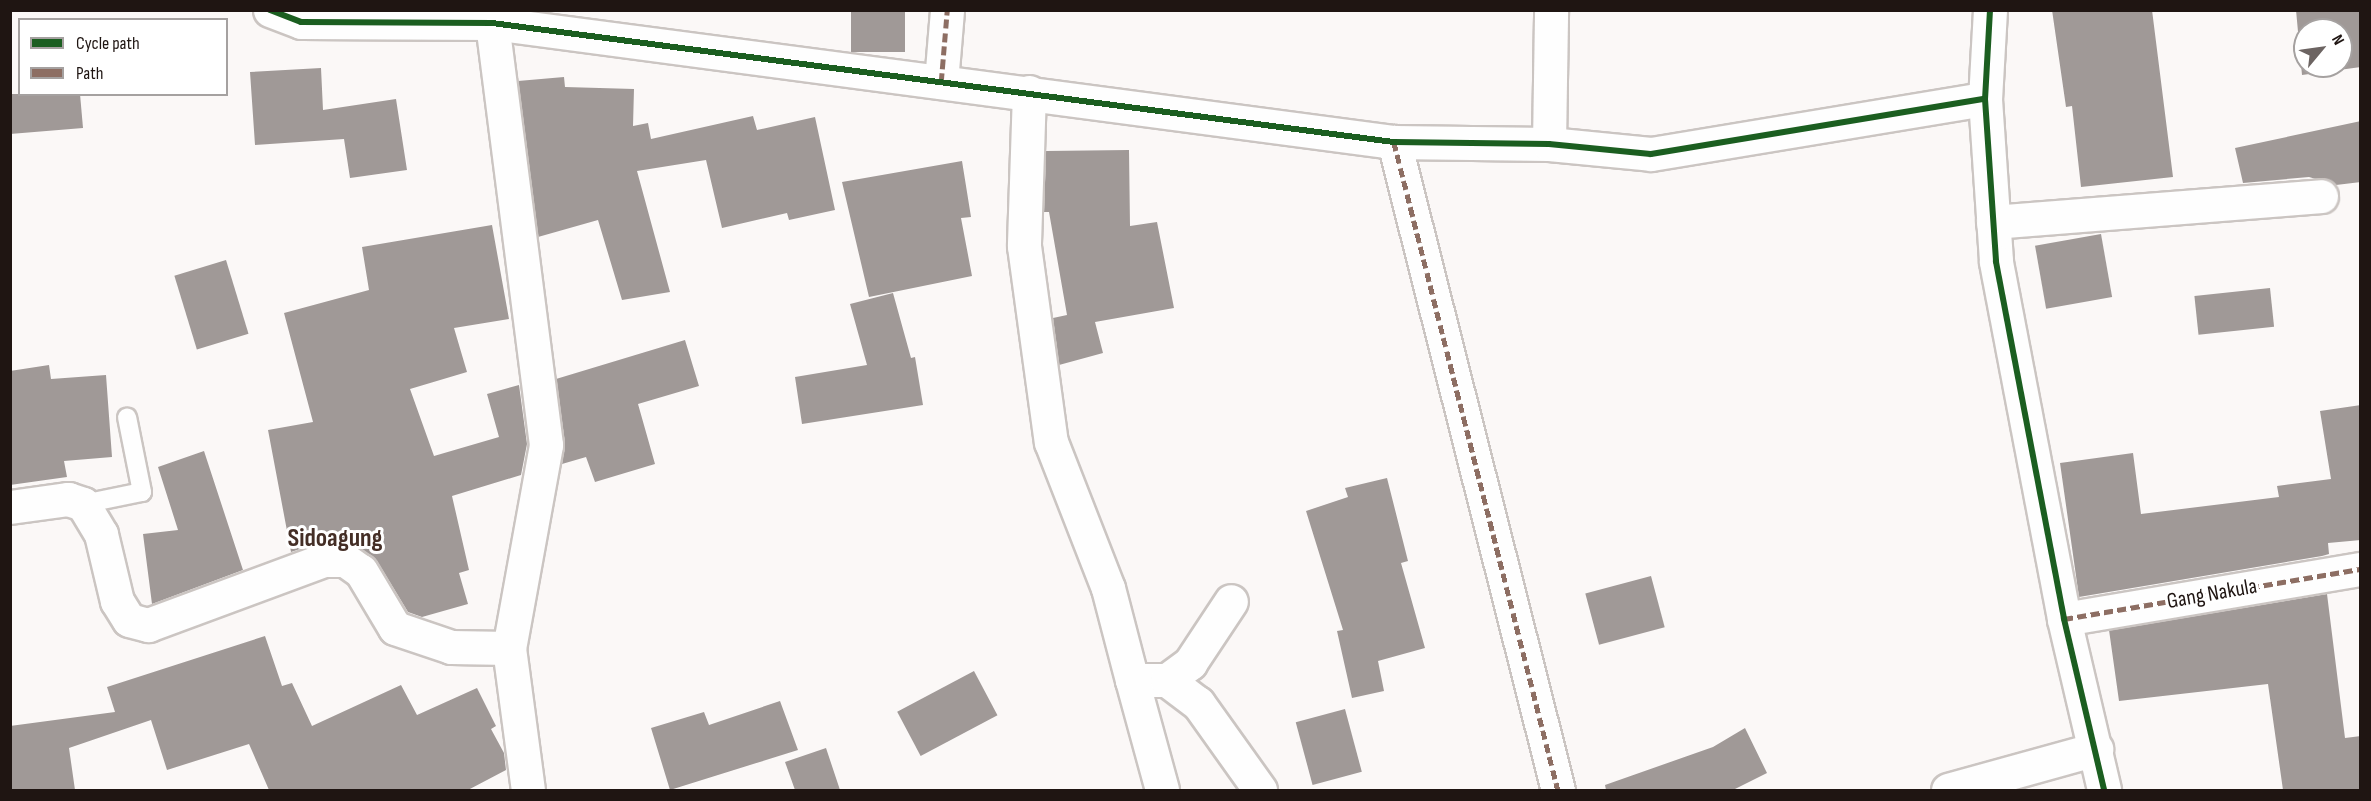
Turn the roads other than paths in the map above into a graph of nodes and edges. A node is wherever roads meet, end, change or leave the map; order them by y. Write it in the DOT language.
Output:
graph roads {
  1 [pos="270,10"];
  2 [pos="947,10"];
  3 [pos="1551,10"];
  4 [pos="1990,10"];
  5 [pos="441,17"];
  6 [pos="492,23"];
  7 [pos="941,82"];
  8 [pos="1029,92"];
  9 [pos="1985,99"];
  10 [pos="1394,142"];
  11 [pos="1549,144"];
  12 [pos="2321,196"];
  13 [pos="1993,222"];
  14 [pos="127,417"];
  15 [pos="83,504"];
  16 [pos="10,507"];
  17 [pos="2361,568"];
  18 [pos="1231,601"];
  19 [pos="2064,619"];
  20 [pos="509,648"];
  21 [pos="1132,680"];
  22 [pos="1167,680"];
  23 [pos="2096,749"];
  24 [pos="528,790"];
  25 [pos="1162,790"];
  26 [pos="1260,790"];
  27 [pos="1558,790"];
  28 [pos="1948,790"];
  29 [pos="2104,790"];
  1 -- 5 [label="street"];
  2 -- 7 [label="street"];
  3 -- 11 [label="street"];
  4 -- 9 [label="street"];
  5 -- 6 [label="street"];
  6 -- 7 [label="street"];
  6 -- 20 [label="street"];
  7 -- 8 [label="street"];
  8 -- 10 [label="street"];
  8 -- 21 [label="street"];
  9 -- 11 [label="street"];
  9 -- 13 [label="street"];
  10 -- 11 [label="street"];
  10 -- 27 [label="street"];
  12 -- 13 [label="street"];
  13 -- 19 [label="street"];
  14 -- 15 [label="lane"];
  15 -- 16 [label="street"];
  15 -- 20 [label="street"];
  17 -- 19 [label="street, Gang Nakula"];
  18 -- 22 [label="street"];
  19 -- 23 [label="street"];
  20 -- 24 [label="street"];
  21 -- 22 [label="street"];
  21 -- 25 [label="street"];
  22 -- 26 [label="street"];
  23 -- 28 [label="street"];
  23 -- 29 [label="street"];
}
